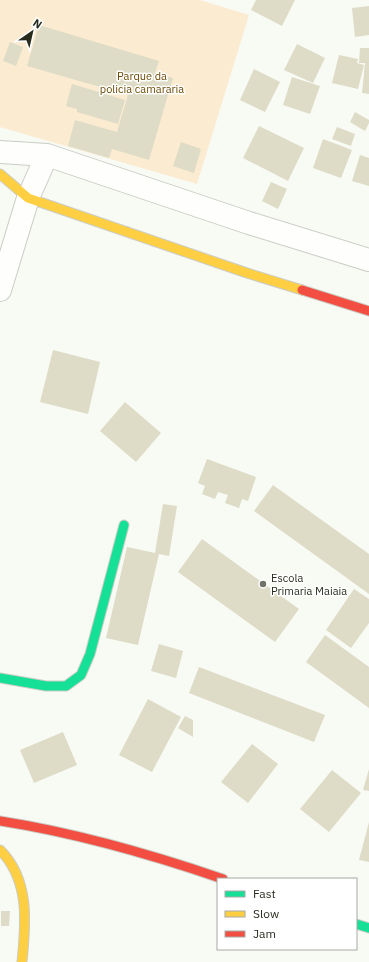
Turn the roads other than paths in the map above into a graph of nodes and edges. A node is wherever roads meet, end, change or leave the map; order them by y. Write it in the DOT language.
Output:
graph roads {
  1 [pos="0,152"];
  2 [pos="47,156"];
  3 [pos="0,174"];
  4 [pos="28,198"];
  5 [pos="369,260"];
  6 [pos="0,290"];
  7 [pos="369,311"];
  8 [pos="124,525"];
  9 [pos="0,678"];
  10 [pos="0,821"];
  11 [pos="0,850"];
  12 [pos="220,878"];
  13 [pos="357,924"];
  14 [pos="369,928"];
  15 [pos="22,962"];
  1 -- 2 [label="street"];
  2 -- 4 [label="street"];
  2 -- 5 [label="street"];
  3 -- 4 [label="street"];
  4 -- 6 [label="street"];
  4 -- 7 [label="street"];
  8 -- 9 [label="street"];
  10 -- 12 [label="street"];
  11 -- 15 [label="street"];
  13 -- 14 [label="street"];
}
